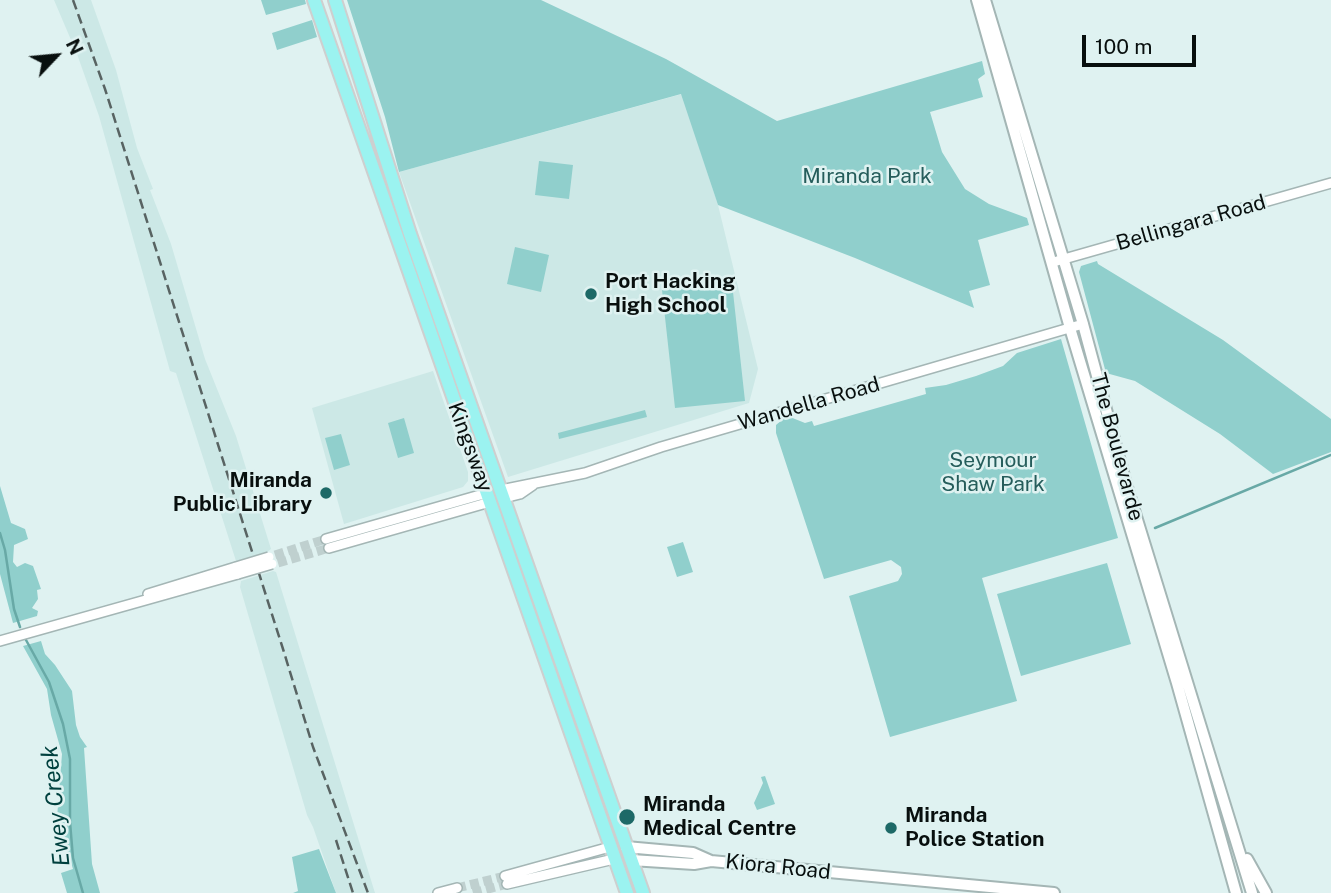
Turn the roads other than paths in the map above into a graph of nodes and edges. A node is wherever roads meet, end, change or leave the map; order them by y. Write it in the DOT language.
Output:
graph roads {
  1 [pos="314,0"];
  2 [pos="335,0"];
  3 [pos="977,0"];
  4 [pos="985,0"];
  5 [pos="1331,183"];
  6 [pos="410,234"];
  7 [pos="396,239"];
  8 [pos="1064,259"];
  9 [pos="1051,263"];
  10 [pos="1083,324"];
  11 [pos="1070,328"];
  12 [pos="503,494"];
  13 [pos="489,498"];
  14 [pos="328,543"];
  15 [pos="274,560"];
  16 [pos="0,641"];
  17 [pos="1227,817"];
  18 [pos="626,846"];
  19 [pos="612,853"];
  20 [pos="631,860"];
  21 [pos="711,861"];
  22 [pos="506,880"];
  23 [pos="457,888"];
  24 [pos="438,893"];
  25 [pos="626,893"];
  26 [pos="643,893"];
  27 [pos="1054,893"];
  28 [pos="1236,893"];
  29 [pos="1252,893"];
  30 [pos="1266,893"];
  1 -- 7 [label="main road, Kingsway"];
  2 -- 6 [label="main road, Kingsway"];
  3 -- 9 [label="main road, The Boulevarde"];
  4 -- 8 [label="main road, The Boulevarde"];
  5 -- 8 [label="street, Bellingara Road"];
  6 -- 7 [label="main road"];
  6 -- 12 [label="main road, Kingsway"];
  7 -- 13 [label="main road, Kingsway"];
  8 -- 9 [label="street, Bellingara Road"];
  8 -- 10 [label="main road, The Boulevarde"];
  9 -- 11 [label="main road, The Boulevarde"];
  10 -- 11 [label="street, Wandella Road"];
  10 -- 17 [label="main road, The Boulevarde"];
  11 -- 12 [label="street, Wandella Road"];
  11 -- 28 [label="main road, The Boulevarde"];
  12 -- 13 [label="main road, Wandella Road"];
  12 -- 18 [label="main road, Kingsway"];
  13 -- 14 [label="street, Wandella Road"];
  13 -- 19 [label="main road, Kingsway"];
  15 -- 16 [label="street, bridge"];
  17 -- 29 [label="main road, The Boulevarde"];
  17 -- 30 [label="main road"];
  18 -- 19 [label="main road, Kiora Road"];
  18 -- 20 [label="main road, Kingsway"];
  18 -- 21 [label="main road, Kiora Road"];
  19 -- 20 [label="main road, Kiora Road"];
  19 -- 22 [label="street, Kiora Road"];
  19 -- 25 [label="main road, Kingsway"];
  20 -- 21 [label="main road, Kiora Road"];
  20 -- 26 [label="main road, Kingsway"];
  21 -- 27 [label="main road, Kiora Road"];
  23 -- 24 [label="street"];
}
